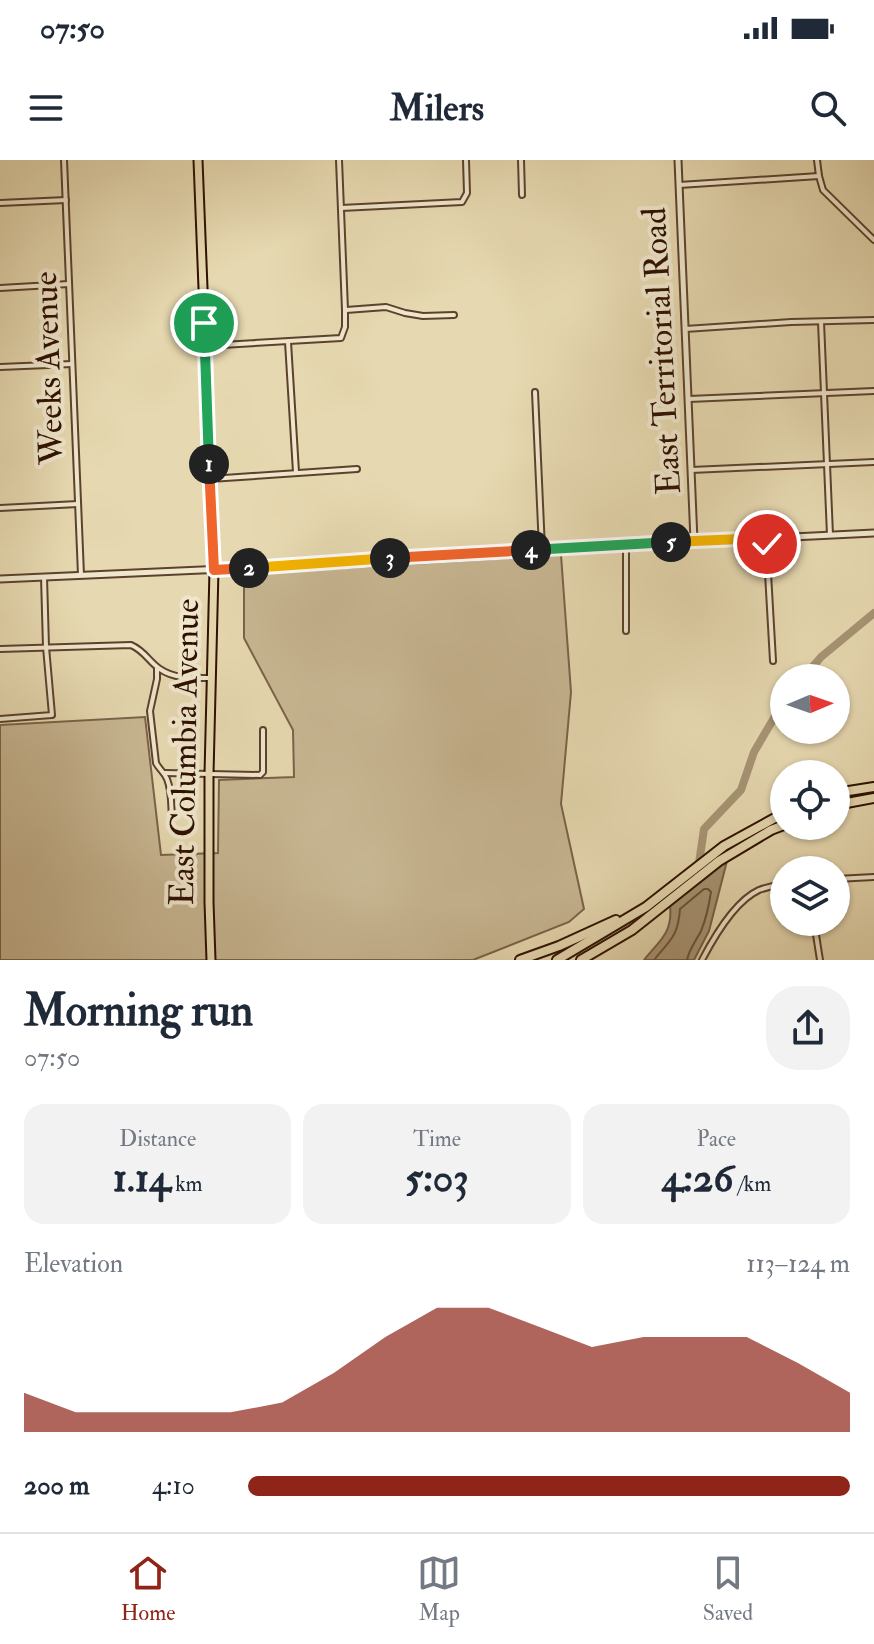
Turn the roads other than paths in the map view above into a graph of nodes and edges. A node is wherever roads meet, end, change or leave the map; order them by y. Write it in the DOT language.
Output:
graph roads {
  1 [pos="64,160"];
  2 [pos="198,160"];
  3 [pos="339,160"];
  4 [pos="466,160"];
  5 [pos="521,160"];
  6 [pos="678,160"];
  7 [pos="817,160"];
  8 [pos="819,176"];
  9 [pos="679,185"];
  10 [pos="522,195"];
  11 [pos="66,200"];
  12 [pos="0,203"];
  13 [pos="341,208"];
  14 [pos="872,239"];
  15 [pos="69,284"];
  16 [pos="0,288"];
  17 [pos="345,310"];
  18 [pos="454,315"];
  19 [pos="874,320"];
  20 [pos="821,322"];
  21 [pos="685,329"];
  22 [pos="288,342"];
  23 [pos="205,346"];
  24 [pos="72,364"];
  25 [pos="0,367"];
  26 [pos="874,391"];
  27 [pos="535,392"];
  28 [pos="824,393"];
  29 [pos="688,399"];
  30 [pos="874,462"];
  31 [pos="827,464"];
  32 [pos="357,469"];
  33 [pos="691,470"];
  34 [pos="296,473"];
  35 [pos="210,479"];
  36 [pos="78,504"];
  37 [pos="0,508"];
  38 [pos="874,533"];
  39 [pos="830,535"];
  40 [pos="766,538"];
  41 [pos="694,541"];
  42 [pos="626,545"];
  43 [pos="542,549"];
  44 [pos="214,570"];
  45 [pos="81,575"];
  46 [pos="44,577"];
  47 [pos="0,579"];
  48 [pos="626,631"];
  49 [pos="46,647"];
  50 [pos="0,649"];
  51 [pos="773,661"];
  52 [pos="157,668"];
  53 [pos="210,678"];
  54 [pos="0,719"];
  55 [pos="263,730"];
  56 [pos="165,773"];
  57 [pos="209,774"];
  58 [pos="874,787"];
  59 [pos="850,791"];
  60 [pos="874,798"];
  61 [pos="850,802"];
  62 [pos="172,819"];
  63 [pos="770,820"];
  64 [pos="770,832"];
  65 [pos="874,877"];
  66 [pos="850,878"];
  67 [pos="770,888"];
  68 [pos="646,907"];
  69 [pos="816,936"];
  70 [pos="211,960"];
  71 [pos="520,960"];
  72 [pos="557,960"];
  73 [pos="581,960"];
  74 [pos="702,960"];
  75 [pos="820,960"];
  1 -- 11 [label="street, Weeks Avenue"];
  2 -- 23 [label="main road, East Columbia Avenue"];
  3 -- 13 [label="street"];
  4 -- 13 [label="street"];
  5 -- 10 [label="street"];
  6 -- 9 [label="street, East Territorial Road"];
  7 -- 8 [label="street"];
  8 -- 9 [label="street"];
  8 -- 14 [label="street"];
  9 -- 21 [label="street, East Territorial Road"];
  11 -- 12 [label="street"];
  11 -- 15 [label="street, Weeks Avenue"];
  13 -- 17 [label="street"];
  15 -- 16 [label="street"];
  15 -- 24 [label="street, Weeks Avenue"];
  17 -- 18 [label="street"];
  17 -- 22 [label="street"];
  19 -- 20 [label="street"];
  20 -- 21 [label="street"];
  20 -- 28 [label="street"];
  21 -- 29 [label="street, East Territorial Road"];
  22 -- 23 [label="street"];
  22 -- 34 [label="street"];
  23 -- 35 [label="main road, East Columbia Avenue"];
  24 -- 25 [label="street"];
  24 -- 36 [label="street, Weeks Avenue"];
  26 -- 28 [label="street"];
  27 -- 43 [label="street"];
  28 -- 29 [label="street"];
  28 -- 31 [label="street"];
  29 -- 33 [label="street, East Territorial Road"];
  30 -- 31 [label="street"];
  31 -- 33 [label="street"];
  31 -- 39 [label="street"];
  32 -- 34 [label="street"];
  33 -- 41 [label="street, East Territorial Road"];
  34 -- 35 [label="street"];
  35 -- 44 [label="main road, East Columbia Avenue"];
  36 -- 37 [label="street"];
  36 -- 45 [label="street, Weeks Avenue"];
  38 -- 39 [label="street"];
  39 -- 40 [label="street"];
  40 -- 41 [label="street"];
  40 -- 51 [label="street"];
  41 -- 42 [label="street"];
  42 -- 43 [label="street"];
  42 -- 48 [label="street"];
  43 -- 44 [label="street"];
  44 -- 45 [label="street"];
  44 -- 53 [label="main road, East Columbia Avenue"];
  45 -- 46 [label="street"];
  46 -- 47 [label="street"];
  46 -- 49 [label="street"];
  49 -- 50 [label="street"];
  49 -- 52 [label="street"];
  49 -- 54 [label="street"];
  52 -- 53 [label="street"];
  52 -- 56 [label="street"];
  53 -- 57 [label="main road, East Columbia Avenue"];
  55 -- 57 [label="street"];
  56 -- 57 [label="street"];
  56 -- 62 [label="street"];
  57 -- 70 [label="main road, East Columbia Avenue"];
  58 -- 59 [label="highway"];
  60 -- 61 [label="highway"];
  63 -- 68 [label="highway"];
  64 -- 73 [label="highway"];
  65 -- 66 [label="street"];
  67 -- 74 [label="street"];
  68 -- 71 [label="highway"];
  68 -- 72 [label="highway"];
  69 -- 75 [label="street"];
}
